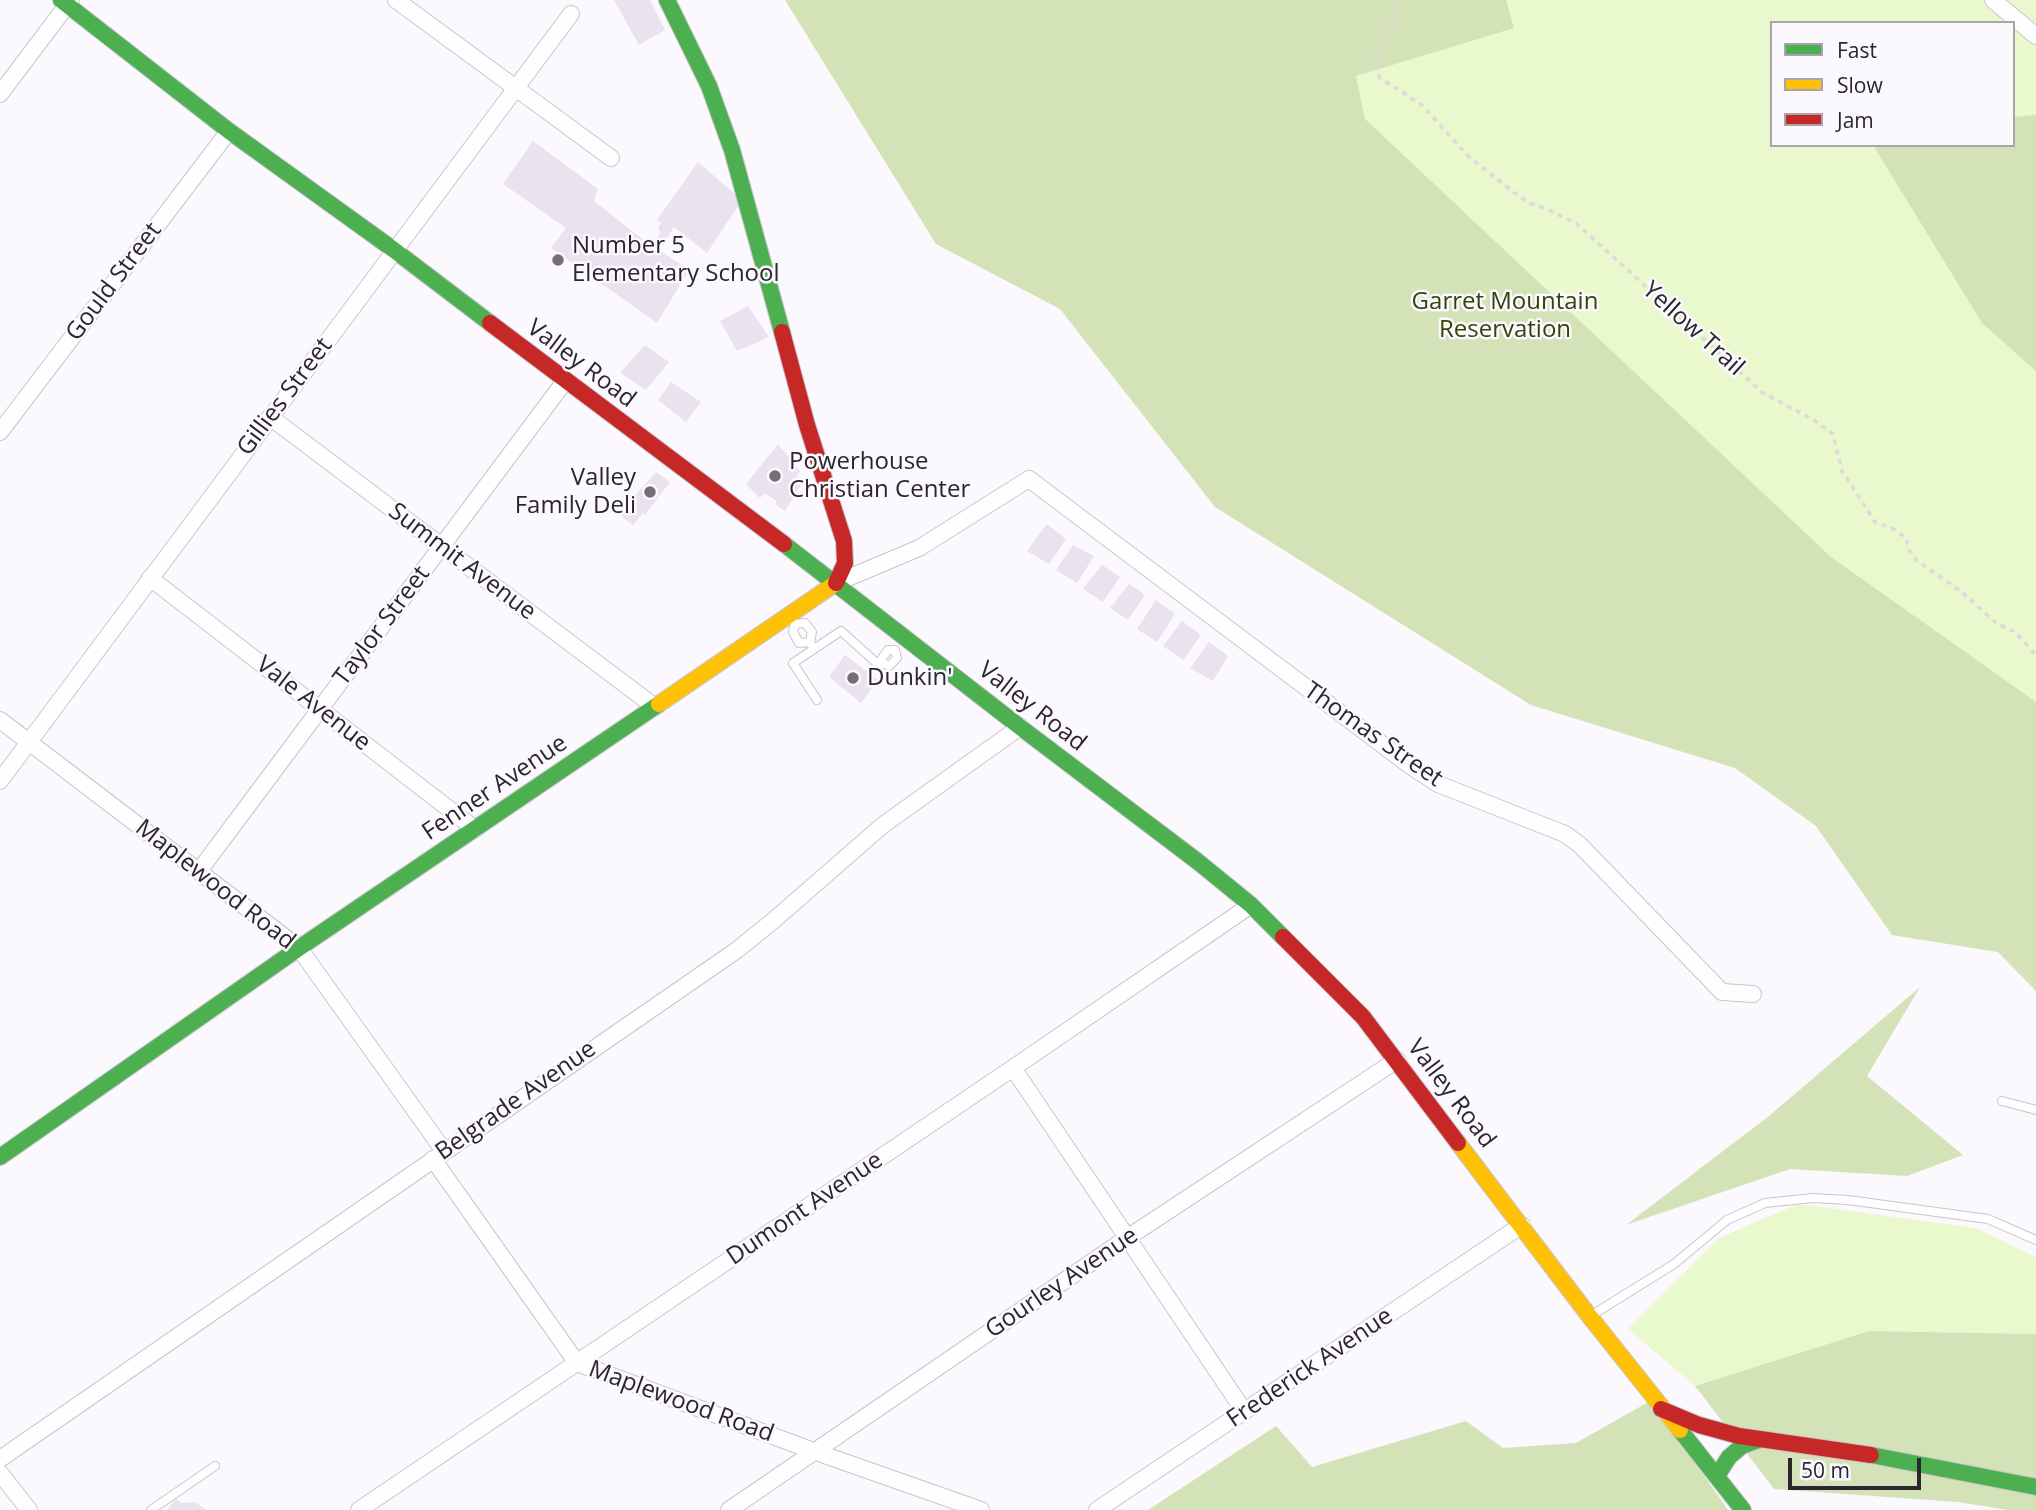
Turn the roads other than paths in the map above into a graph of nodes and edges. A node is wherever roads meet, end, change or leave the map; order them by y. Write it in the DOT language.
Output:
graph roads {
  1 [pos="396,0"];
  2 [pos="667,0"];
  3 [pos="1993,0"];
  4 [pos="67,2"];
  5 [pos="571,14"];
  6 [pos="2036,36"];
  7 [pos="515,87"];
  8 [pos="0,94"];
  9 [pos="229,131"];
  10 [pos="611,158"];
  11 [pos="394,250"];
  12 [pos="565,381"];
  13 [pos="270,417"];
  14 [pos="0,432"];
  15 [pos="1029,479"];
  16 [pos="441,546"];
  17 [pos="150,578"];
  18 [pos="836,583"];
  19 [pos="792,620"];
  20 [pos="900,644"];
  21 [pos="812,645"];
  22 [pos="817,700"];
  23 [pos="655,707"];
  24 [pos="320,709"];
  25 [pos="0,720"];
  26 [pos="1020,727"];
  27 [pos="29,742"];
  28 [pos="0,781"];
  29 [pos="475,829"];
  30 [pos="199,871"];
  31 [pos="1251,905"];
  32 [pos="299,948"];
  33 [pos="1753,994"];
  34 [pos="1397,1060"];
  35 [pos="1013,1068"];
  36 [pos="2002,1101"];
  37 [pos="2036,1110"];
  38 [pos="439,1155"];
  39 [pos="0,1157"];
  40 [pos="1522,1225"];
  41 [pos="1127,1238"];
  42 [pos="2036,1240"];
  43 [pos="1590,1317"];
  44 [pos="577,1363"];
  45 [pos="1661,1409"];
  46 [pos="1244,1411"];
  47 [pos="1761,1439"];
  48 [pos="816,1452"];
  49 [pos="0,1459"];
  50 [pos="215,1466"];
  51 [pos="0,1473"];
  52 [pos="1717,1476"];
  53 [pos="2036,1487"];
  54 [pos="29,1510"];
  55 [pos="151,1510"];
  56 [pos="359,1510"];
  57 [pos="729,1510"];
  58 [pos="981,1510"];
  59 [pos="1097,1510"];
  60 [pos="1743,1510"];
  1 -- 7 [label="street"];
  2 -- 18 [label="main road"];
  3 -- 6 [label="street"];
  4 -- 8 [label="street"];
  4 -- 9 [label="main road, Valley Road"];
  5 -- 7 [label="street, Gillies Street"];
  7 -- 10 [label="street"];
  7 -- 11 [label="street, Gillies Street"];
  9 -- 11 [label="main road, Valley Road"];
  9 -- 14 [label="street, Gould Street"];
  11 -- 12 [label="main road, Valley Road"];
  11 -- 13 [label="street, Gillies Street"];
  12 -- 16 [label="street, Taylor Street"];
  12 -- 18 [label="main road, Valley Road"];
  13 -- 16 [label="street, Summit Avenue"];
  13 -- 17 [label="street, Gillies Street"];
  15 -- 18 [label="street, Fenner Avenue"];
  15 -- 33 [label="street, Thomas Street"];
  16 -- 23 [label="street, Summit Avenue"];
  16 -- 24 [label="street, Taylor Street"];
  17 -- 24 [label="street, Vale Avenue"];
  17 -- 27 [label="street, Gillies Street"];
  18 -- 19 [label="main road, Fenner Avenue"];
  18 -- 20 [label="main road, Valley Road"];
  19 -- 21 [label="lane"];
  19 -- 23 [label="main road, Fenner Avenue"];
  20 -- 21 [label="lane"];
  20 -- 26 [label="main road, Valley Road"];
  21 -- 22 [label="lane"];
  23 -- 29 [label="main road, Fenner Avenue"];
  24 -- 29 [label="street, Vale Avenue"];
  24 -- 30 [label="street, Taylor Street"];
  25 -- 27 [label="street, Maplewood Road"];
  26 -- 31 [label="main road, Valley Road"];
  26 -- 38 [label="street, Belgrade Avenue"];
  27 -- 28 [label="street, Gillies Street"];
  27 -- 30 [label="street, Maplewood Road"];
  29 -- 32 [label="main road, Fenner Avenue"];
  30 -- 32 [label="street, Maplewood Road"];
  31 -- 34 [label="main road, Valley Road"];
  31 -- 35 [label="street, Dumont Avenue"];
  32 -- 38 [label="street, Maplewood Road"];
  32 -- 39 [label="main road, Fenner Avenue"];
  34 -- 40 [label="main road, Valley Road"];
  34 -- 41 [label="street, Gourley Avenue"];
  35 -- 41 [label="street"];
  35 -- 44 [label="street, Dumont Avenue"];
  36 -- 37 [label="lane"];
  38 -- 44 [label="street, Maplewood Road"];
  38 -- 49 [label="street, Belgrade Avenue"];
  40 -- 43 [label="main road, Valley Road"];
  40 -- 46 [label="street, Frederick Avenue"];
  41 -- 46 [label="street"];
  41 -- 48 [label="street, Gourley Avenue"];
  42 -- 43 [label="lane"];
  43 -- 45 [label="main road, Valley Road"];
  44 -- 48 [label="street, Maplewood Road"];
  44 -- 56 [label="street, Dumont Avenue"];
  45 -- 47 [label="main road"];
  45 -- 52 [label="main road, Valley Road"];
  46 -- 59 [label="street, Frederick Avenue"];
  47 -- 52 [label="main road"];
  47 -- 53 [label="main road"];
  48 -- 57 [label="street, Gourley Avenue"];
  48 -- 58 [label="street, Maplewood Road"];
  50 -- 55 [label="lane"];
  51 -- 54 [label="street"];
  52 -- 60 [label="main road, Valley Road"];
}
